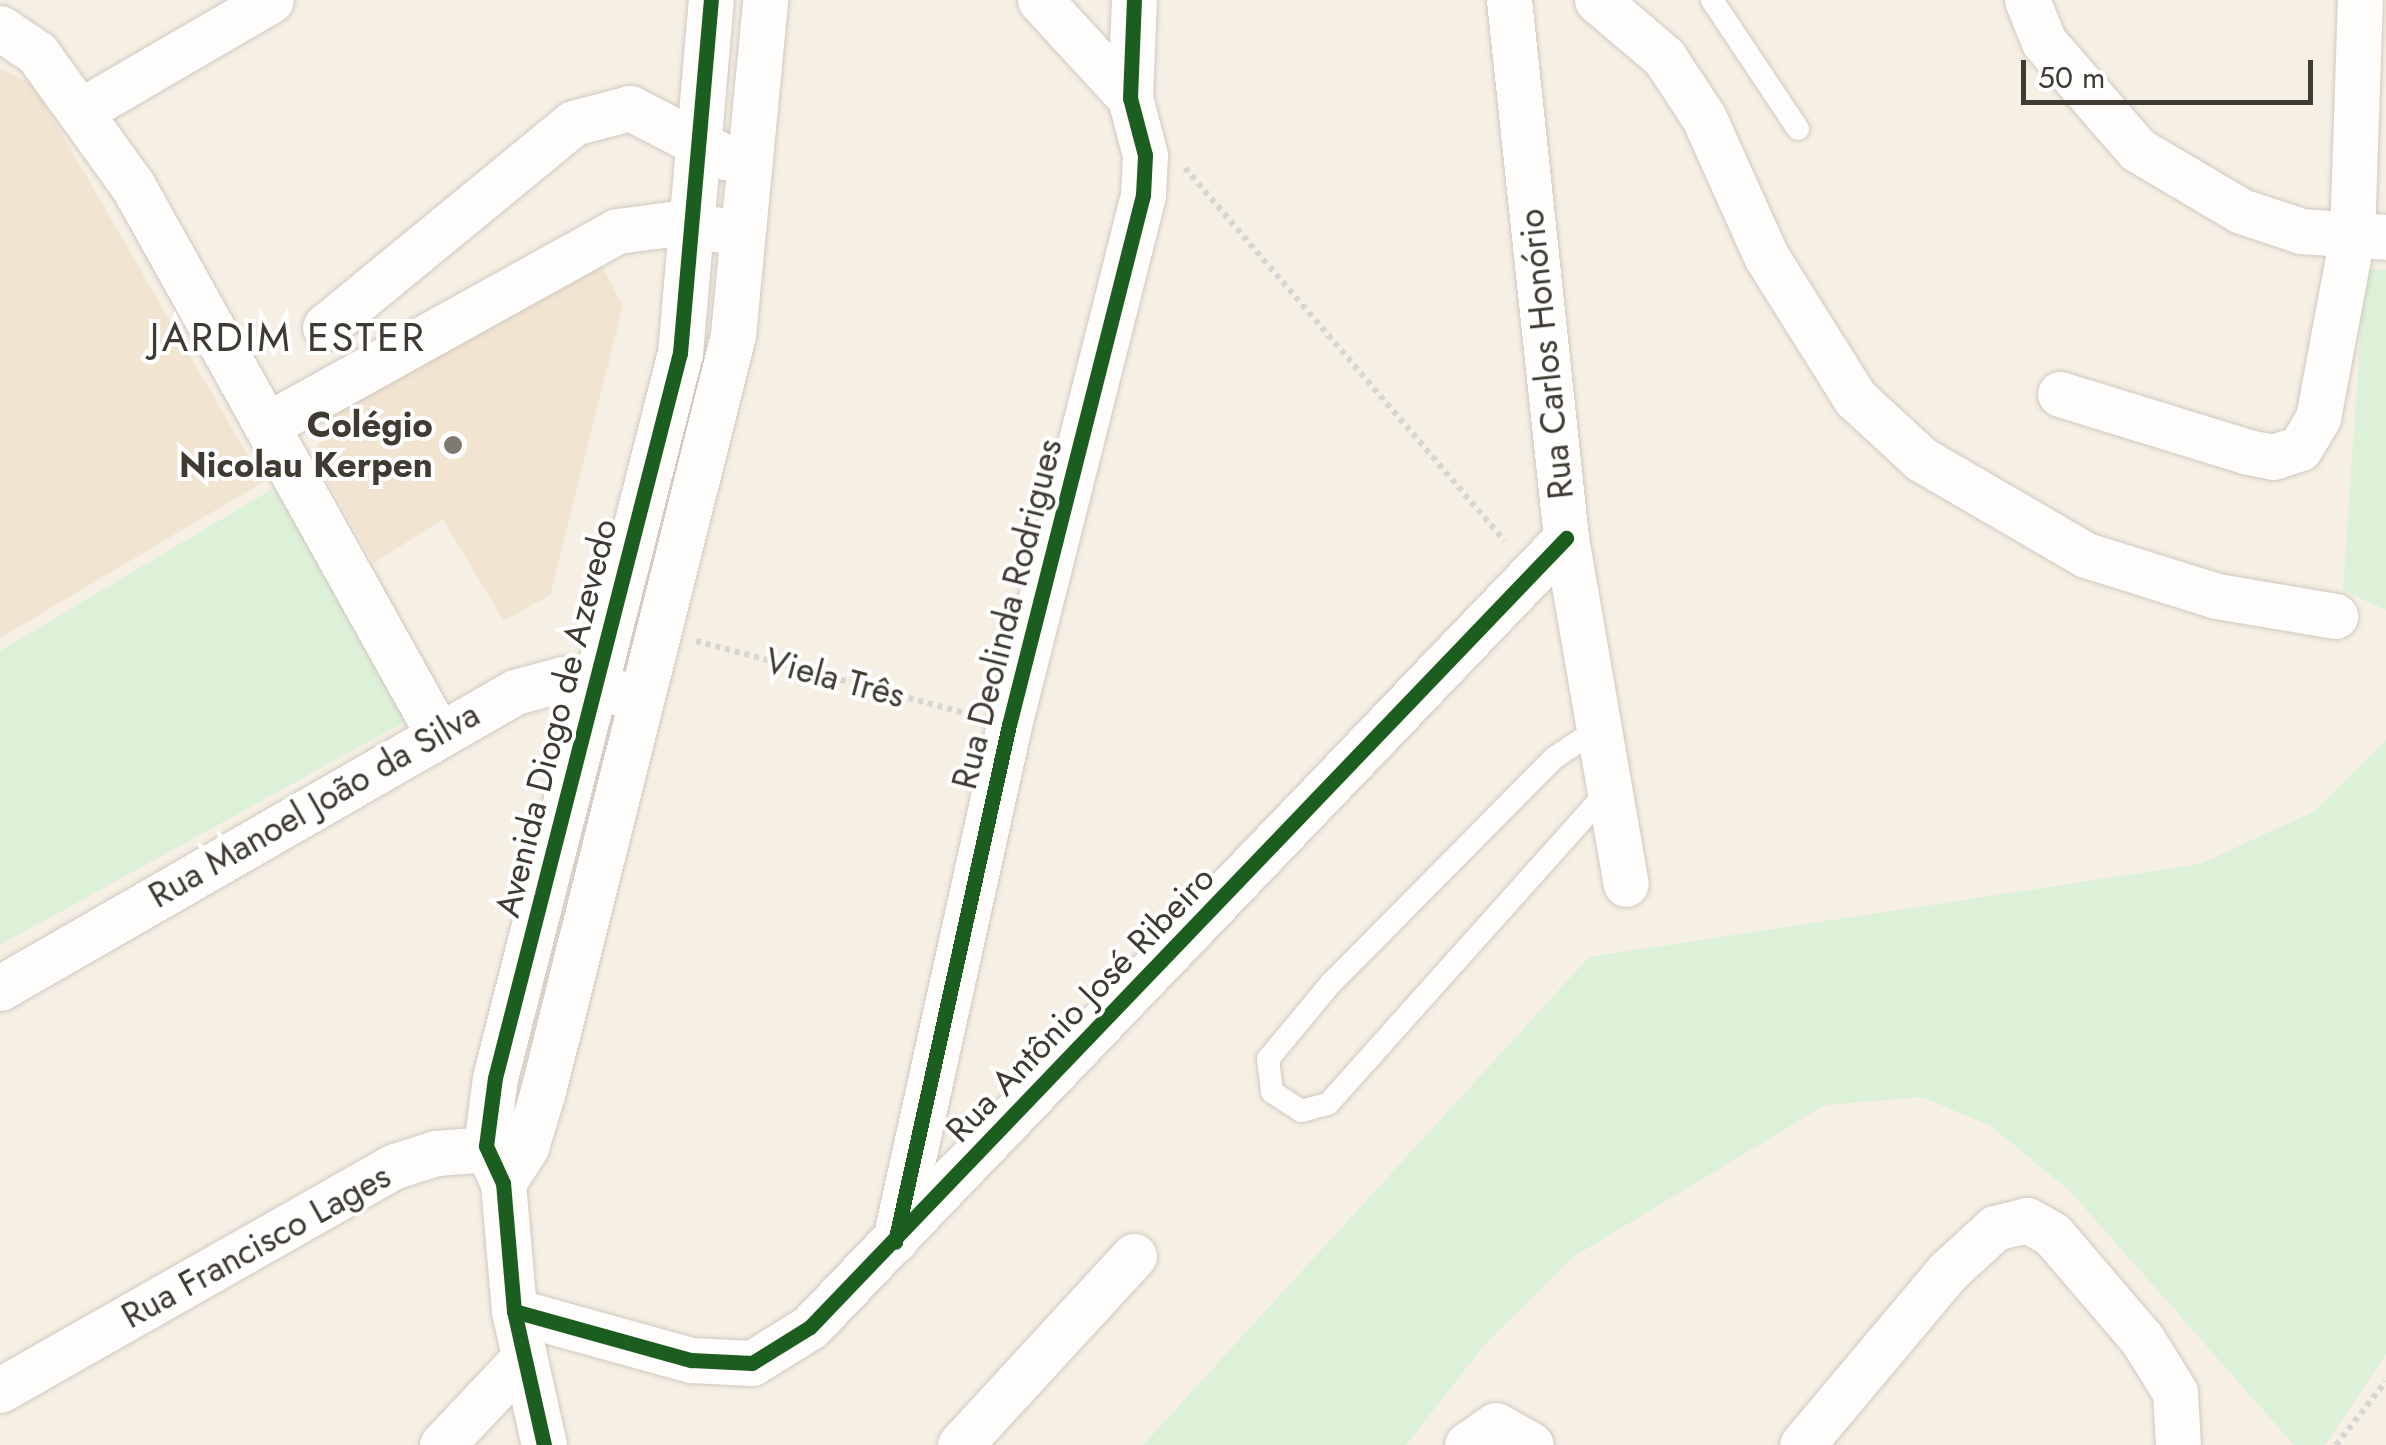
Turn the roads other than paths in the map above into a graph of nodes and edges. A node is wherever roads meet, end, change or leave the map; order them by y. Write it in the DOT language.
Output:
graph roads {
  1 [pos="270,0"];
  2 [pos="712,0"];
  3 [pos="764,0"];
  4 [pos="1040,0"];
  5 [pos="1134,0"];
  6 [pos="1509,0"];
  7 [pos="1597,0"];
  8 [pos="1712,0"];
  9 [pos="2027,0"];
  10 [pos="2360,0"];
  11 [pos="0,28"];
  12 [pos="1130,98"];
  13 [pos="84,109"];
  14 [pos="1798,128"];
  15 [pos="698,150"];
  16 [pos="751,164"];
  17 [pos="693,224"];
  18 [pos="745,234"];
  19 [pos="2369,237"];
  20 [pos="325,327"];
  21 [pos="2060,394"];
  22 [pos="268,426"];
  23 [pos="1566,538"];
  24 [pos="2334,616"];
  25 [pos="660,632"];
  26 [pos="608,637"];
  27 [pos="596,685"];
  28 [pos="642,700"];
  29 [pos="1599,728"];
  30 [pos="437,732"];
  31 [pos="1610,789"];
  32 [pos="1626,884"];
  33 [pos="0,988"];
  34 [pos="505,1159"];
  35 [pos="895,1242"];
  36 [pos="1134,1256"];
  37 [pos="514,1311"];
  38 [pos="524,1358"];
  39 [pos="0,1390"];
  40 [pos="442,1445"];
  41 [pos="544,1445"];
  42 [pos="960,1445"];
  43 [pos="1467,1445"];
  44 [pos="1530,1445"];
  45 [pos="1802,1445"];
  46 [pos="2178,1445"];
  1 -- 13 [label="street"];
  2 -- 15 [label="street, Avenida Diogo de Azevedo"];
  3 -- 16 [label="street, Avenida Diogo de Azevedo"];
  4 -- 12 [label="street"];
  5 -- 12 [label="street, Rua Deolinda Rodrigues"];
  6 -- 23 [label="street, Rua Carlos Honório"];
  7 -- 24 [label="street"];
  8 -- 14 [label="lane"];
  9 -- 19 [label="street"];
  10 -- 19 [label="street"];
  11 -- 13 [label="street"];
  12 -- 35 [label="street, Rua Deolinda Rodrigues"];
  13 -- 22 [label="street"];
  15 -- 16 [label="street"];
  15 -- 17 [label="street, Avenida Diogo de Azevedo"];
  15 -- 20 [label="street"];
  16 -- 18 [label="street, Avenida Diogo de Azevedo"];
  17 -- 18 [label="street"];
  17 -- 22 [label="street"];
  17 -- 26 [label="street, Avenida Diogo de Azevedo"];
  18 -- 25 [label="street, Avenida Diogo de Azevedo"];
  19 -- 21 [label="street"];
  22 -- 30 [label="street"];
  23 -- 29 [label="street, Rua Carlos Honório"];
  23 -- 35 [label="street, Rua Antônio José Ribeiro"];
  25 -- 26 [label="street"];
  25 -- 28 [label="street, Avenida Diogo de Azevedo"];
  26 -- 27 [label="street, Avenida Diogo de Azevedo"];
  27 -- 28 [label="street, Rua Manoel João da Silva"];
  27 -- 30 [label="street, Rua Manoel João da Silva"];
  27 -- 34 [label="street, Avenida Diogo de Azevedo"];
  28 -- 34 [label="street, Avenida Diogo de Azevedo"];
  29 -- 31 [label="street, Rua Carlos Honório"];
  29 -- 31 [label="lane"];
  30 -- 33 [label="street, Rua Manoel João da Silva"];
  31 -- 32 [label="street, Rua Carlos Honório"];
  34 -- 37 [label="street, Avenida Diogo de Azevedo"];
  34 -- 39 [label="street, Rua Francisco Lages"];
  35 -- 37 [label="street, Rua Antônio José Ribeiro"];
  36 -- 42 [label="street"];
  37 -- 38 [label="street, Avenida Diogo de Azevedo"];
  38 -- 40 [label="street"];
  38 -- 41 [label="street, Avenida Diogo de Azevedo"];
  43 -- 44 [label="street"];
  45 -- 46 [label="street"];
}
